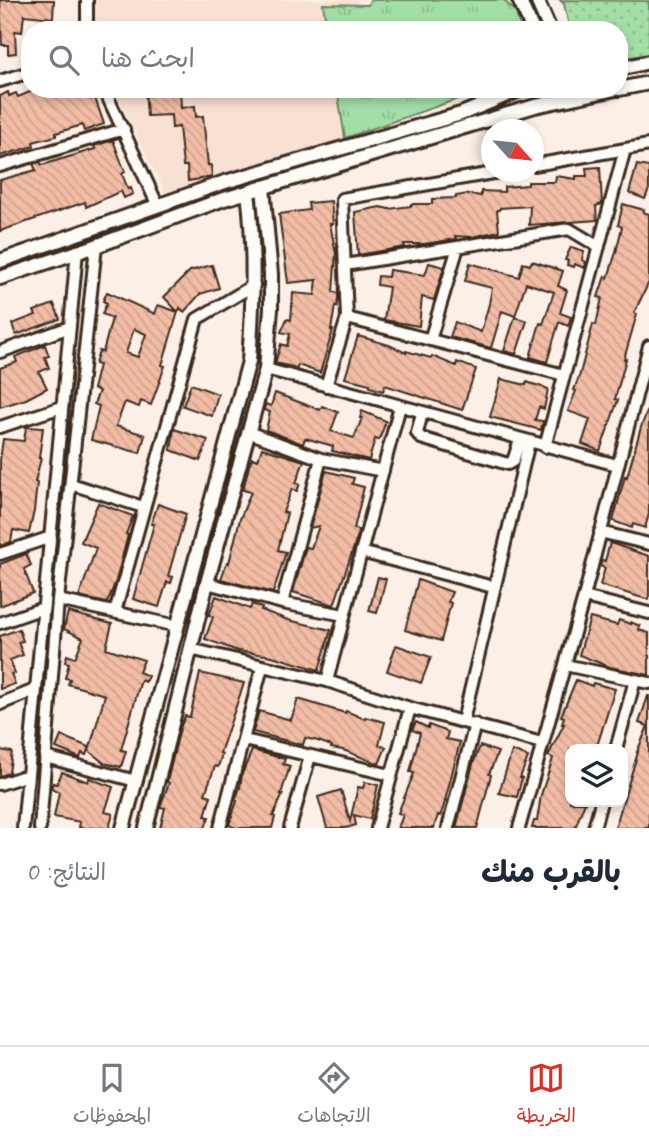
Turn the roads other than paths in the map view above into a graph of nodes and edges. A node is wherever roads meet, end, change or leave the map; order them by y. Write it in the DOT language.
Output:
graph roads {
  1 [pos="87,0"];
  2 [pos="519,0"];
  3 [pos="537,0"];
  4 [pos="87,21"];
  5 [pos="529,21"];
  6 [pos="546,21"];
  7 [pos="649,62"];
  8 [pos="628,67"];
  9 [pos="21,74"];
  10 [pos="0,80"];
  11 [pos="649,83"];
  12 [pos="628,87"];
  13 [pos="108,98"];
  14 [pos="504,98"];
  15 [pos="545,98"];
  16 [pos="124,129"];
  17 [pos="649,145"];
  18 [pos="625,149"];
  19 [pos="544,163"];
  20 [pos="0,166"];
  21 [pos="481,175"];
  22 [pos="263,187"];
  23 [pos="248,192"];
  24 [pos="158,206"];
  25 [pos="96,246"];
  26 [pos="458,247"];
  27 [pos="599,247"];
  28 [pos="77,251"];
  29 [pos="0,261"];
  30 [pos="345,265"];
  31 [pos="0,278"];
  32 [pos="254,285"];
  33 [pos="347,318"];
  34 [pos="70,327"];
  35 [pos="430,340"];
  36 [pos="649,346"];
  37 [pos="0,352"];
  38 [pos="266,369"];
  39 [pos="564,375"];
  40 [pos="326,386"];
  41 [pos="62,407"];
  42 [pos="400,407"];
  43 [pos="422,413"];
  44 [pos="0,427"];
  45 [pos="248,432"];
  46 [pos="524,441"];
  47 [pos="545,447"];
  48 [pos="321,459"];
  49 [pos="617,466"];
  50 [pos="383,471"];
  51 [pos="71,484"];
  52 [pos="144,507"];
  53 [pos="600,532"];
  54 [pos="51,537"];
  55 [pos="649,544"];
  56 [pos="361,552"];
  57 [pos="0,554"];
  58 [pos="207,583"];
  59 [pos="493,587"];
  60 [pos="584,597"];
  61 [pos="58,600"];
  62 [pos="282,603"];
  63 [pos="43,608"];
  64 [pos="115,612"];
  65 [pos="649,613"];
  66 [pos="344,615"];
  67 [pos="0,623"];
  68 [pos="177,626"];
  69 [pos="190,649"];
  70 [pos="565,665"];
  71 [pos="262,667"];
  72 [pos="635,680"];
  73 [pos="327,681"];
  74 [pos="649,683"];
  75 [pos="35,690"];
  76 [pos="0,704"];
  77 [pos="410,708"];
  78 [pos="463,721"];
  79 [pos="475,724"];
  80 [pos="244,740"];
  81 [pos="542,743"];
  82 [pos="617,744"];
  83 [pos="310,755"];
  84 [pos="46,757"];
  85 [pos="28,775"];
  86 [pos="391,775"];
  87 [pos="136,780"];
  88 [pos="0,784"];
  89 [pos="600,807"];
  90 [pos="23,828"];
  91 [pos="40,828"];
  92 [pos="123,828"];
  93 [pos="146,828"];
  94 [pos="220,828"];
  95 [pos="290,828"];
  96 [pos="377,828"];
  97 [pos="448,828"];
  98 [pos="519,828"];
  99 [pos="594,828"];
  1 -- 4 [label="street"];
  2 -- 5 [label="main road"];
  3 -- 6 [label="main road"];
  7 -- 8 [label="main road"];
  9 -- 10 [label="street"];
  11 -- 12 [label="main road"];
  13 -- 16 [label="street"];
  14 -- 24 [label="main road"];
  15 -- 22 [label="main road"];
  16 -- 20 [label="street"];
  16 -- 24 [label="street"];
  17 -- 18 [label="street"];
  18 -- 19 [label="street"];
  18 -- 27 [label="street"];
  21 -- 30 [label="street"];
  22 -- 23 [label="main road"];
  22 -- 38 [label="main road"];
  23 -- 25 [label="main road"];
  23 -- 32 [label="main road"];
  24 -- 29 [label="main road"];
  25 -- 28 [label="main road"];
  25 -- 51 [label="street"];
  26 -- 27 [label="street"];
  26 -- 30 [label="street"];
  26 -- 35 [label="street"];
  27 -- 39 [label="street"];
  28 -- 31 [label="main road"];
  28 -- 34 [label="street"];
  30 -- 33 [label="street"];
  32 -- 52 [label="street"];
  32 -- 68 [label="main road"];
  33 -- 35 [label="street"];
  33 -- 40 [label="street"];
  34 -- 37 [label="street"];
  34 -- 41 [label="street"];
  35 -- 39 [label="street"];
  36 -- 49 [label="street"];
  38 -- 40 [label="street"];
  38 -- 45 [label="main road"];
  39 -- 47 [label="street"];
  40 -- 42 [label="street"];
  41 -- 44 [label="street"];
  41 -- 54 [label="street"];
  42 -- 43 [label="street"];
  42 -- 50 [label="street"];
  43 -- 46 [label="street"];
  43 -- 46 [label="street"];
  45 -- 48 [label="street"];
  45 -- 58 [label="main road"];
  46 -- 47 [label="street"];
  46 -- 59 [label="street"];
  47 -- 49 [label="street"];
  48 -- 50 [label="street"];
  48 -- 62 [label="street"];
  49 -- 53 [label="street"];
  50 -- 56 [label="street"];
  51 -- 52 [label="street"];
  51 -- 61 [label="street"];
  52 -- 64 [label="street"];
  53 -- 55 [label="street"];
  53 -- 60 [label="street"];
  54 -- 57 [label="street"];
  54 -- 63 [label="street"];
  56 -- 59 [label="street"];
  56 -- 66 [label="street"];
  58 -- 62 [label="street"];
  58 -- 69 [label="main road"];
  59 -- 78 [label="street"];
  60 -- 65 [label="street"];
  60 -- 70 [label="street"];
  61 -- 64 [label="street"];
  61 -- 84 [label="street"];
  62 -- 66 [label="street"];
  63 -- 67 [label="street"];
  63 -- 75 [label="street"];
  64 -- 68 [label="street"];
  66 -- 73 [label="street"];
  68 -- 87 [label="main road"];
  69 -- 71 [label="street"];
  69 -- 93 [label="main road"];
  70 -- 72 [label="street"];
  70 -- 81 [label="street"];
  71 -- 73 [label="street"];
  71 -- 80 [label="street"];
  72 -- 74 [label="street"];
  72 -- 82 [label="street"];
  73 -- 77 [label="street"];
  75 -- 76 [label="street"];
  75 -- 85 [label="street"];
  77 -- 78 [label="street"];
  77 -- 86 [label="street"];
  78 -- 79 [label="street"];
  79 -- 81 [label="street"];
  79 -- 97 [label="street"];
  80 -- 83 [label="street"];
  80 -- 94 [label="street"];
  81 -- 98 [label="street"];
  83 -- 86 [label="street"];
  83 -- 95 [label="street"];
  84 -- 87 [label="street"];
  84 -- 91 [label="street"];
  85 -- 88 [label="street"];
  85 -- 90 [label="street"];
  86 -- 96 [label="street"];
  87 -- 92 [label="main road"];
  89 -- 99 [label="street"];
}
